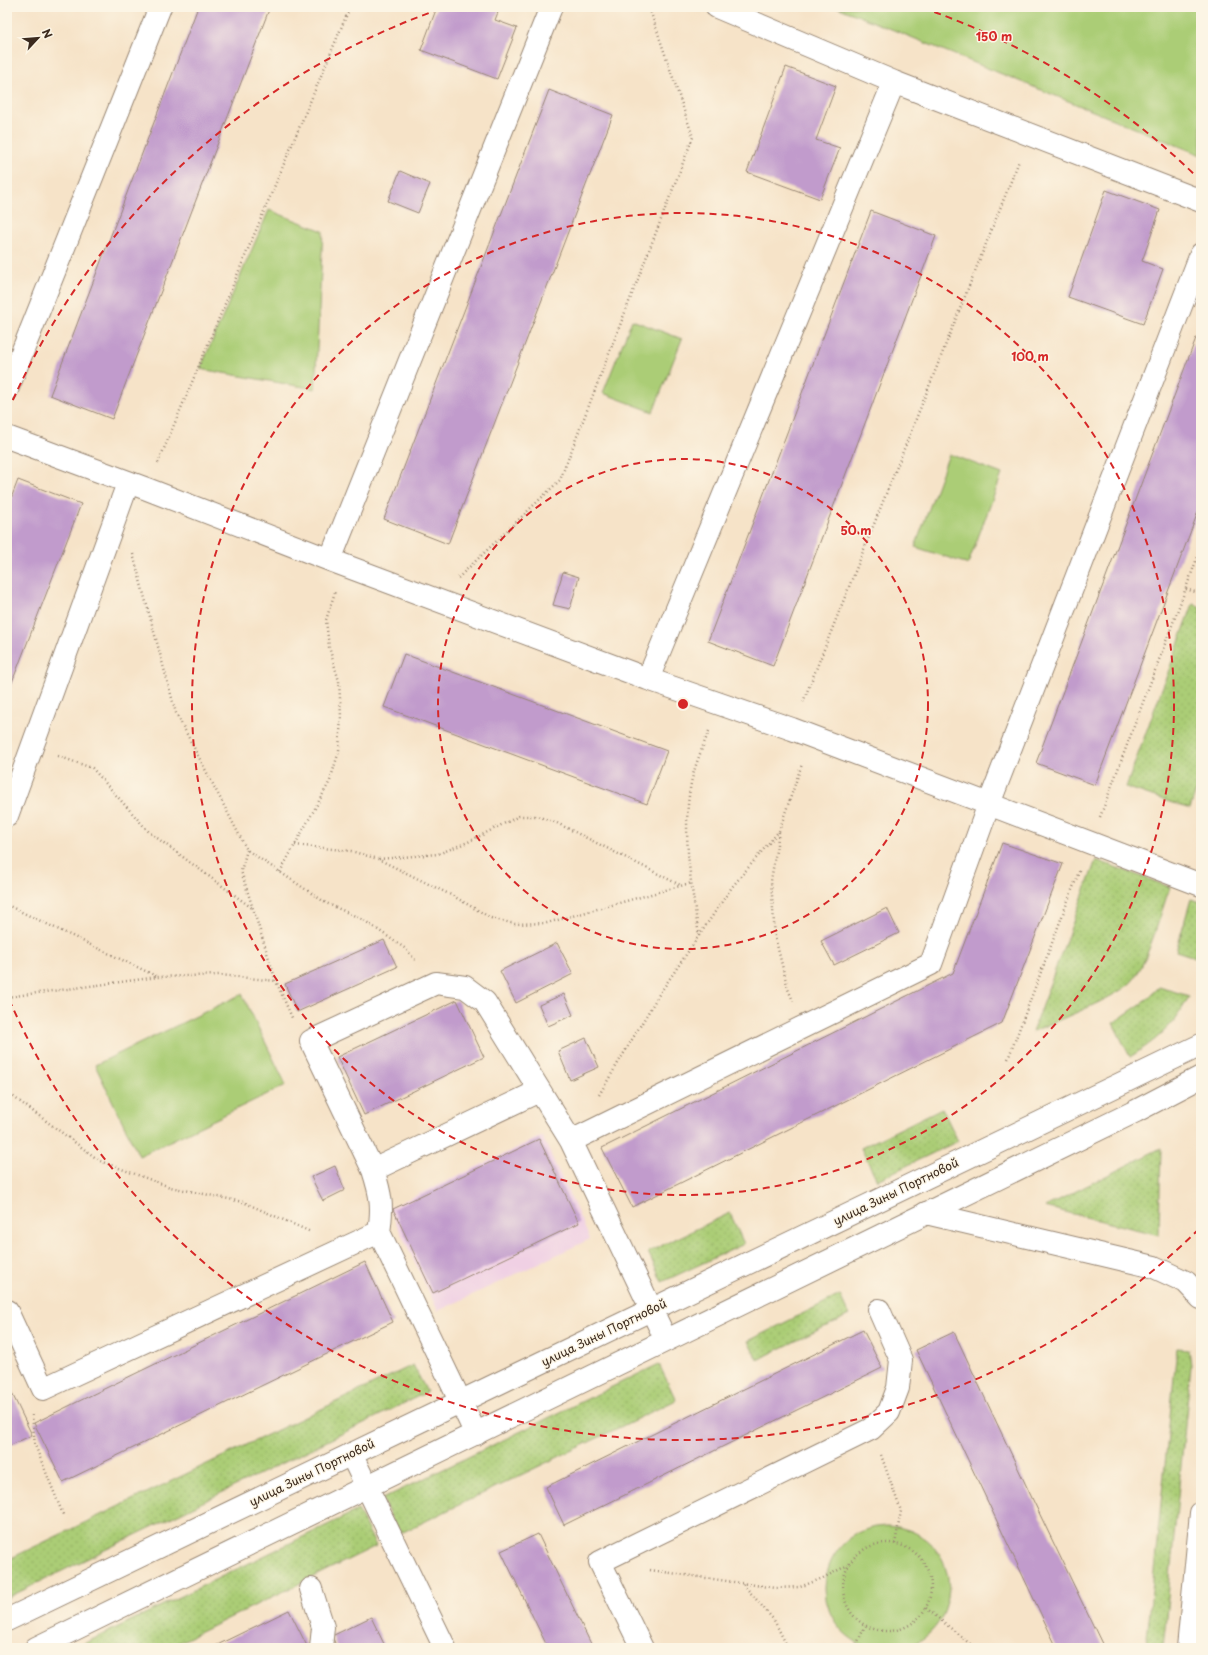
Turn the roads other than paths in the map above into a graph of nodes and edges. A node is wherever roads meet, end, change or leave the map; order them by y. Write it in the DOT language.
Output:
graph roads {
  1 [pos="160,7"];
  2 [pos="551,7"];
  3 [pos="717,7"];
  4 [pos="894,82"];
  5 [pos="1201,201"];
  6 [pos="1201,254"];
  7 [pos="7,390"];
  8 [pos="7,437"];
  9 [pos="138,486"];
  10 [pos="340,564"];
  11 [pos="648,679"];
  12 [pos="989,804"];
  13 [pos="7,816"];
  14 [pos="1201,885"];
  15 [pos="1201,1045"];
  16 [pos="1201,1077"];
  17 [pos="539,1091"];
  18 [pos="571,1141"];
  19 [pos="373,1170"];
  20 [pos="926,1213"];
  21 [pos="379,1232"];
  22 [pos="1201,1298"];
  23 [pos="651,1310"];
  24 [pos="879,1310"];
  25 [pos="7,1311"];
  26 [pos="666,1340"];
  27 [pos="460,1402"];
  28 [pos="476,1434"];
  29 [pos="351,1454"];
  30 [pos="366,1487"];
  31 [pos="1201,1513"];
  32 [pos="1198,1574"];
  33 [pos="311,1589"];
  34 [pos="7,1620"];
  35 [pos="36,1648"];
  36 [pos="321,1648"];
  37 [pos="446,1648"];
  38 [pos="642,1648"];
  39 [pos="1188,1648"];
  1 -- 7 [label="main road"];
  2 -- 10 [label="main road"];
  3 -- 4 [label="main road"];
  4 -- 5 [label="main road"];
  4 -- 11 [label="main road"];
  6 -- 12 [label="main road"];
  8 -- 9 [label="main road"];
  9 -- 10 [label="main road"];
  9 -- 13 [label="main road"];
  10 -- 11 [label="main road"];
  11 -- 12 [label="main road"];
  12 -- 14 [label="main road"];
  12 -- 18 [label="main road"];
  15 -- 23 [label="main road, улица Зины Портновой"];
  16 -- 20 [label="main road"];
  17 -- 18 [label="main road"];
  17 -- 19 [label="main road"];
  17 -- 19 [label="main road"];
  18 -- 23 [label="main road"];
  19 -- 21 [label="main road"];
  20 -- 22 [label="main road"];
  20 -- 26 [label="main road"];
  21 -- 25 [label="main road"];
  21 -- 27 [label="main road"];
  23 -- 26 [label="main road"];
  23 -- 27 [label="main road, улица Зины Портновой"];
  24 -- 38 [label="main road"];
  26 -- 28 [label="main road"];
  27 -- 28 [label="main road"];
  27 -- 29 [label="main road, улица Зины Портновой"];
  28 -- 30 [label="main road"];
  29 -- 30 [label="main road"];
  29 -- 34 [label="main road, улица Зины Портновой"];
  30 -- 35 [label="main road"];
  30 -- 37 [label="main road"];
  31 -- 32 [label="main road"];
  32 -- 39 [label="main road"];
  33 -- 36 [label="main road"];
}
